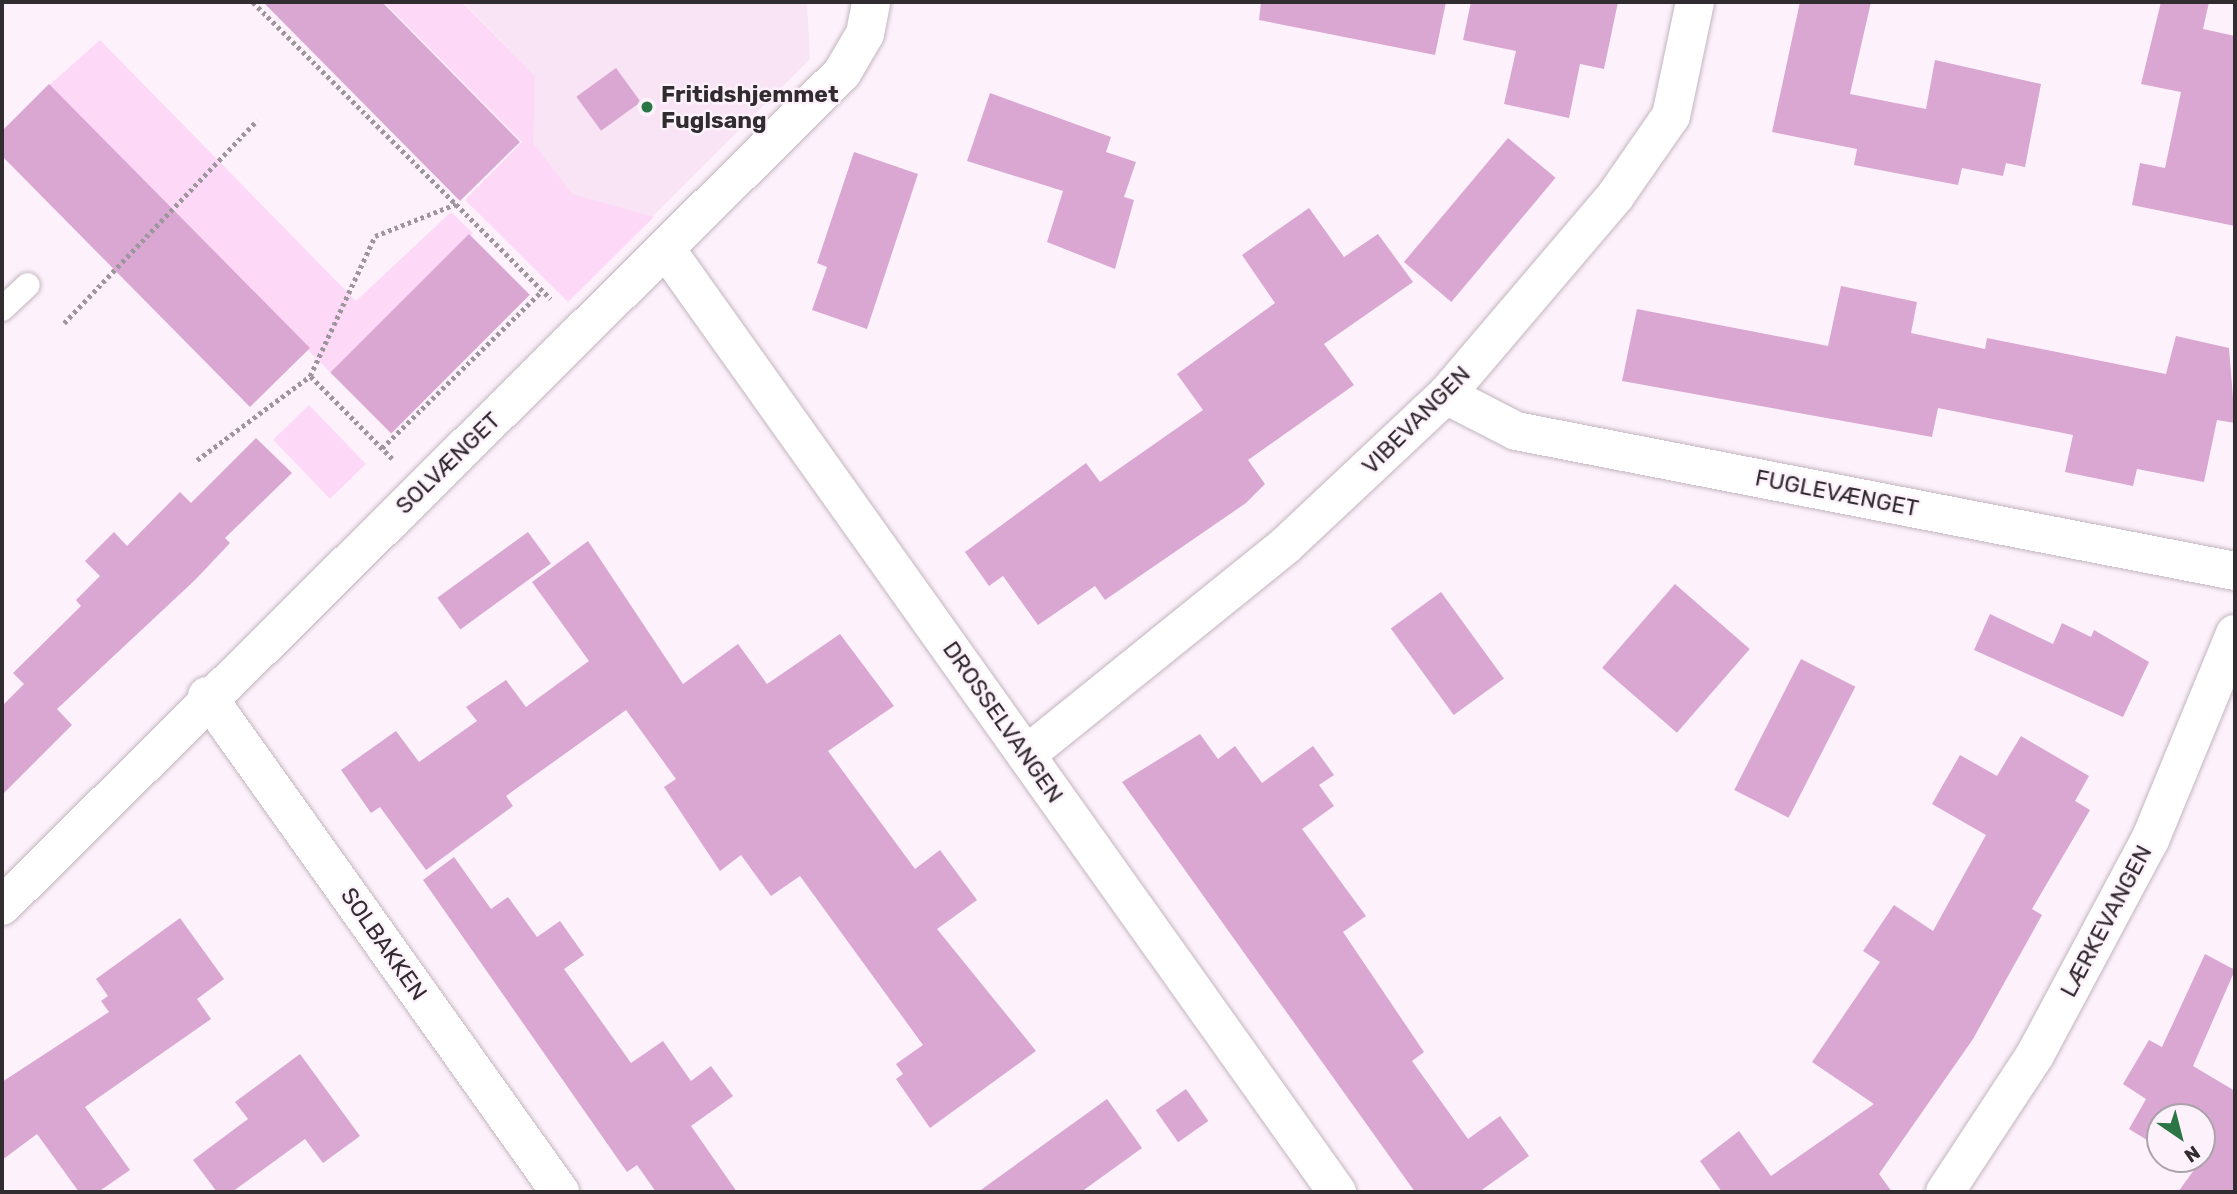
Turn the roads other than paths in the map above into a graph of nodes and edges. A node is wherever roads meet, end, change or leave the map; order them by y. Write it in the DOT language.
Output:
graph roads {
  1 [pos="1695,2"];
  2 [pos="873,3"];
  3 [pos="667,251"];
  4 [pos="28,285"];
  5 [pos="2,309"];
  6 [pos="1446,395"];
  7 [pos="2235,571"];
  8 [pos="2235,634"];
  9 [pos="207,696"];
  10 [pos="1026,755"];
  11 [pos="2,906"];
  12 [pos="560,1192"];
  13 [pos="1337,1192"];
  14 [pos="1945,1192"];
  1 -- 6 [label="street, VIBEVANGEN"];
  2 -- 3 [label="street, SOLVÆNGET"];
  3 -- 9 [label="street, SOLVÆNGET"];
  3 -- 10 [label="street, DROSSELVANGEN"];
  4 -- 5 [label="lane"];
  6 -- 7 [label="street, FUGLEVÆNGET"];
  6 -- 10 [label="street, VIBEVANGEN"];
  8 -- 14 [label="street, LÆRKEVANGEN"];
  9 -- 11 [label="street, SOLVÆNGET"];
  9 -- 12 [label="street, SOLBAKKEN"];
  10 -- 13 [label="street, DROSSELVANGEN"];
}
